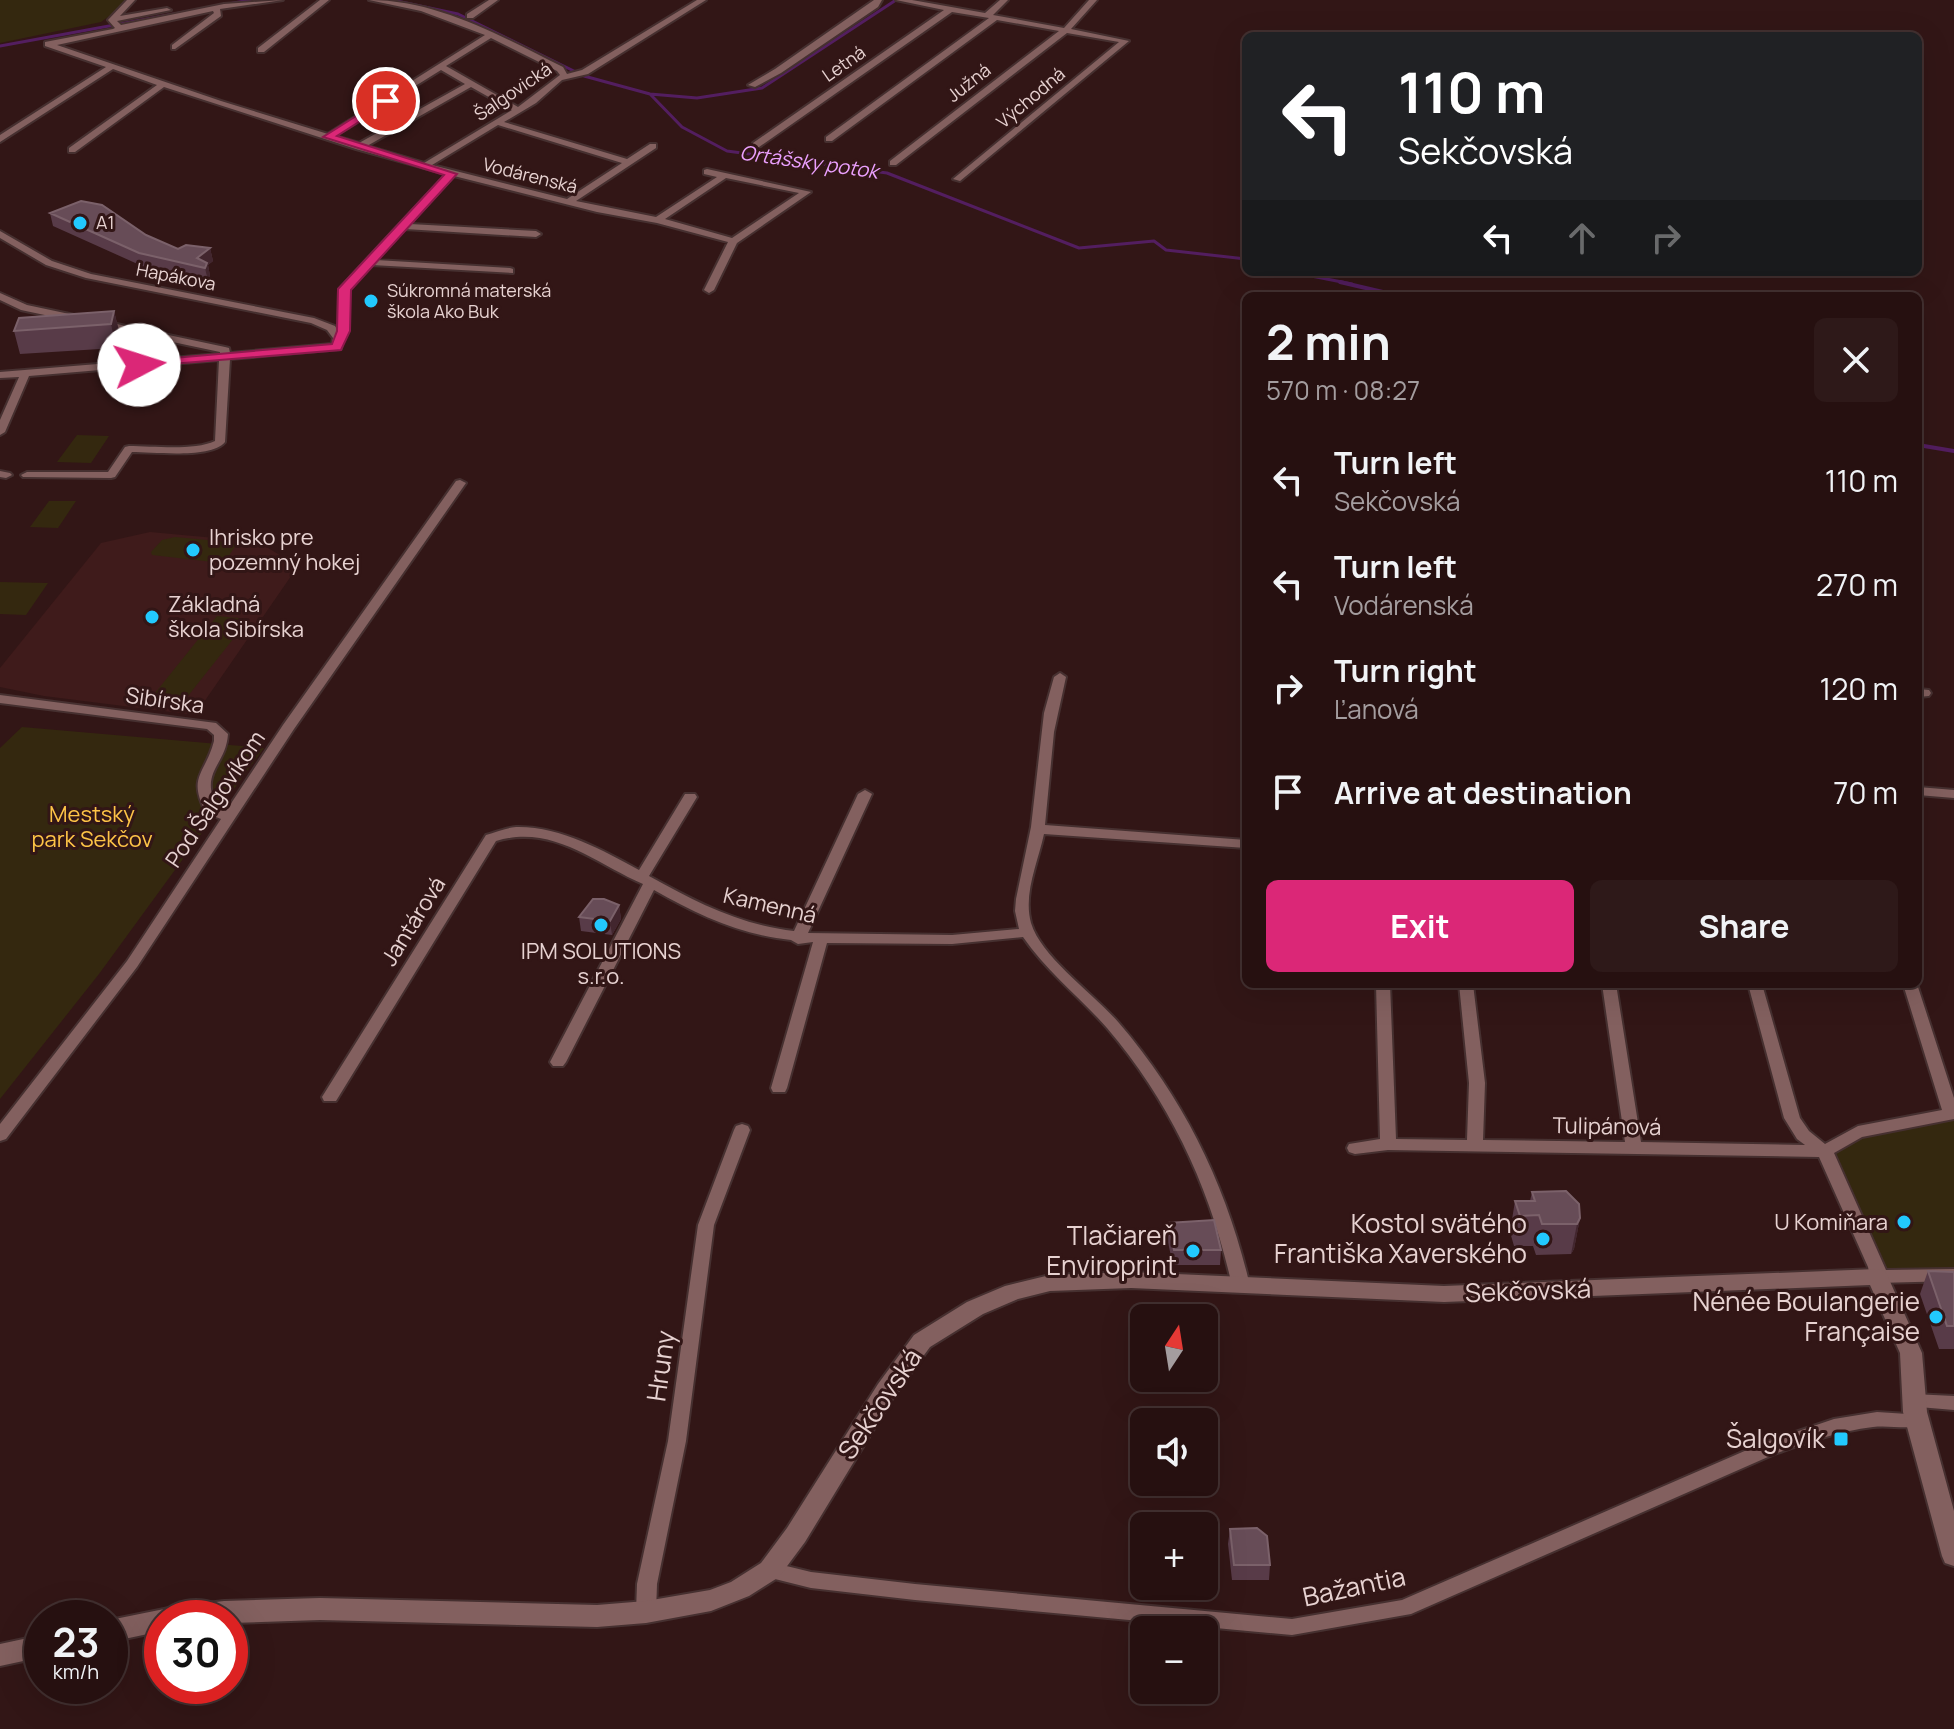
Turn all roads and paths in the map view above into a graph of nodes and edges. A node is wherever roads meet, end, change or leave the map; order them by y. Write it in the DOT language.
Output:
graph roads {
  1 [pos="131,0"];
  2 [pos="223,0"];
  3 [pos="279,0"];
  4 [pos="325,0"];
  5 [pos="373,0"];
  6 [pos="494,0"];
  7 [pos="702,0"];
  8 [pos="878,0"];
  9 [pos="900,0"];
  10 [pos="1004,0"];
  11 [pos="1093,0"];
  12 [pos="216,8"];
  13 [pos="951,9"];
  14 [pos="470,16"];
  15 [pos="992,16"];
  16 [pos="115,24"];
  17 [pos="1066,30"];
  18 [pos="490,35"];
  19 [pos="175,47"];
  20 [pos="261,50"];
  21 [pos="440,66"];
  22 [pos="111,67"];
  23 [pos="575,74"];
  24 [pos="472,83"];
  25 [pos="162,85"];
  26 [pos="752,85"];
  27 [pos="518,110"];
  28 [pos="499,123"];
  29 [pos="328,137"];
  30 [pos="0,139"];
  31 [pos="829,139"];
  32 [pos="756,145"];
  33 [pos="653,146"];
  34 [pos="359,147"];
  35 [pos="72,150"];
  36 [pos="628,162"];
  37 [pos="893,163"];
  38 [pos="425,166"];
  39 [pos="707,172"];
  40 [pos="451,174"];
  41 [pos="725,175"];
  42 [pos="957,179"];
  43 [pos="568,202"];
  44 [pos="658,220"];
  45 [pos="401,226"];
  46 [pos="0,234"];
  47 [pos="536,234"];
  48 [pos="733,241"];
  49 [pos="369,262"];
  50 [pos="510,271"];
  51 [pos="709,290"];
  52 [pos="0,296"];
  53 [pos="338,343"];
  54 [pos="225,358"];
  55 [pos="25,374"];
  56 [pos="0,375"];
  57 [pos="0,432"];
  58 [pos="27,475"];
  59 [pos="460,483"];
  60 [pos="1060,677"];
  61 [pos="0,699"];
  62 [pos="1922,791"];
  63 [pos="865,794"];
  64 [pos="1954,794"];
  65 [pos="690,797"];
  66 [pos="229,817"];
  67 [pos="1038,829"];
  68 [pos="568,840"];
  69 [pos="1242,844"];
  70 [pos="645,881"];
  71 [pos="1027,932"];
  72 [pos="798,939"];
  73 [pos="821,939"];
  74 [pos="1383,988"];
  75 [pos="1466,988"];
  76 [pos="1610,988"];
  77 [pos="1756,988"];
  78 [pos="1911,988"];
  79 [pos="558,1062"];
  80 [pos="779,1088"];
  81 [pos="330,1097"];
  82 [pos="742,1130"];
  83 [pos="0,1135"];
  84 [pos="1388,1144"];
  85 [pos="1475,1146"];
  86 [pos="1355,1148"];
  87 [pos="1634,1148"];
  88 [pos="1825,1151"];
  89 [pos="1954,1275"];
  90 [pos="1877,1277"];
  91 [pos="1241,1286"];
  92 [pos="1954,1403"];
  93 [pos="1915,1411"];
  94 [pos="1954,1556"];
  95 [pos="770,1570"];
  96 [pos="248,1611"];
  97 [pos="646,1612"];
  98 [pos="24,1650"];
  99 [pos="0,1655"];
  1 -- 16 [label="street"];
  2 -- 16 [label="street"];
  3 -- 12 [label="street"];
  4 -- 20 [label="street"];
  5 -- 18 [label="street"];
  6 -- 14 [label="street"];
  7 -- 23 [label="street, Šalgovická"];
  8 -- 26 [label="street"];
  9 -- 13 [label="street"];
  10 -- 15 [label="street"];
  11 -- 17 [label="street, Južná"];
  12 -- 16 [label="street"];
  12 -- 19 [label="street"];
  13 -- 15 [label="street"];
  13 -- 32 [label="street, Letná"];
  15 -- 17 [label="street"];
  15 -- 31 [label="street"];
  16 -- 22 [label="street, Vodárenská"];
  17 -- 37 [label="street, Južná"];
  17 -- 42 [label="street, Východná"];
  18 -- 21 [label="street"];
  18 -- 23 [label="street"];
  21 -- 24 [label="street"];
  21 -- 29 [label="street"];
  22 -- 25 [label="street, Vodárenská"];
  22 -- 30 [label="street"];
  23 -- 27 [label="street, Šalgovická"];
  24 -- 27 [label="street"];
  24 -- 34 [label="street"];
  25 -- 29 [label="street, Vodárenská"];
  25 -- 35 [label="street"];
  27 -- 28 [label="street, Šalgovická"];
  28 -- 36 [label="street"];
  28 -- 38 [label="street, Šalgovická"];
  29 -- 34 [label="street, Vodárenská"];
  33 -- 36 [label="street"];
  34 -- 38 [label="street, Vodárenská"];
  36 -- 43 [label="street"];
  38 -- 40 [label="street, Vodárenská"];
  39 -- 41 [label="street"];
  40 -- 43 [label="street, Vodárenská"];
  40 -- 45 [label="street"];
  41 -- 44 [label="street"];
  41 -- 48 [label="street"];
  43 -- 44 [label="street, Vodárenská"];
  44 -- 48 [label="street, Vodárenská"];
  45 -- 47 [label="street"];
  45 -- 49 [label="street"];
  46 -- 53 [label="street, Hapákova"];
  48 -- 51 [label="street"];
  49 -- 50 [label="street"];
  49 -- 53 [label="street"];
  52 -- 54 [label="street"];
  53 -- 54 [label="street"];
  54 -- 55 [label="street"];
  54 -- 58 [label="street"];
  55 -- 56 [label="street"];
  55 -- 57 [label="street"];
  59 -- 66 [label="street, Pod Šalgovíkom"];
  60 -- 67 [label="street"];
  61 -- 66 [label="street, Sibírska"];
  62 -- 64 [label="street"];
  63 -- 72 [label="street"];
  65 -- 70 [label="street"];
  66 -- 83 [label="street, Pod Šalgovíkom"];
  67 -- 69 [label="street"];
  67 -- 71 [label="street"];
  68 -- 70 [label="street, Kamenná"];
  68 -- 81 [label="street, Jantárová"];
  70 -- 72 [label="street, Kamenná"];
  70 -- 79 [label="street"];
  71 -- 73 [label="street, Kamenná"];
  71 -- 91 [label="street"];
  72 -- 73 [label="street, Kamenná"];
  73 -- 80 [label="street"];
  74 -- 84 [label="street"];
  75 -- 85 [label="street"];
  76 -- 87 [label="street"];
  77 -- 88 [label="street"];
  78 -- 88 [label="street"];
  82 -- 97 [label="street, Hruny"];
  84 -- 85 [label="street, Tulipánová"];
  84 -- 86 [label="street, Tulipánová"];
  85 -- 87 [label="street, Tulipánová"];
  87 -- 88 [label="street, Tulipánová"];
  88 -- 90 [label="street"];
  89 -- 90 [label="street, Sekčovská"];
  90 -- 91 [label="street, Sekčovská"];
  90 -- 93 [label="street"];
  91 -- 95 [label="street, Sekčovská"];
  92 -- 93 [label="street, Bažantia"];
  93 -- 94 [label="street"];
  93 -- 95 [label="street, Bažantia"];
  95 -- 97 [label="street, Sekčovská"];
  96 -- 97 [label="street, Sekčovská"];
  98 -- 99 [label="street"];
}
